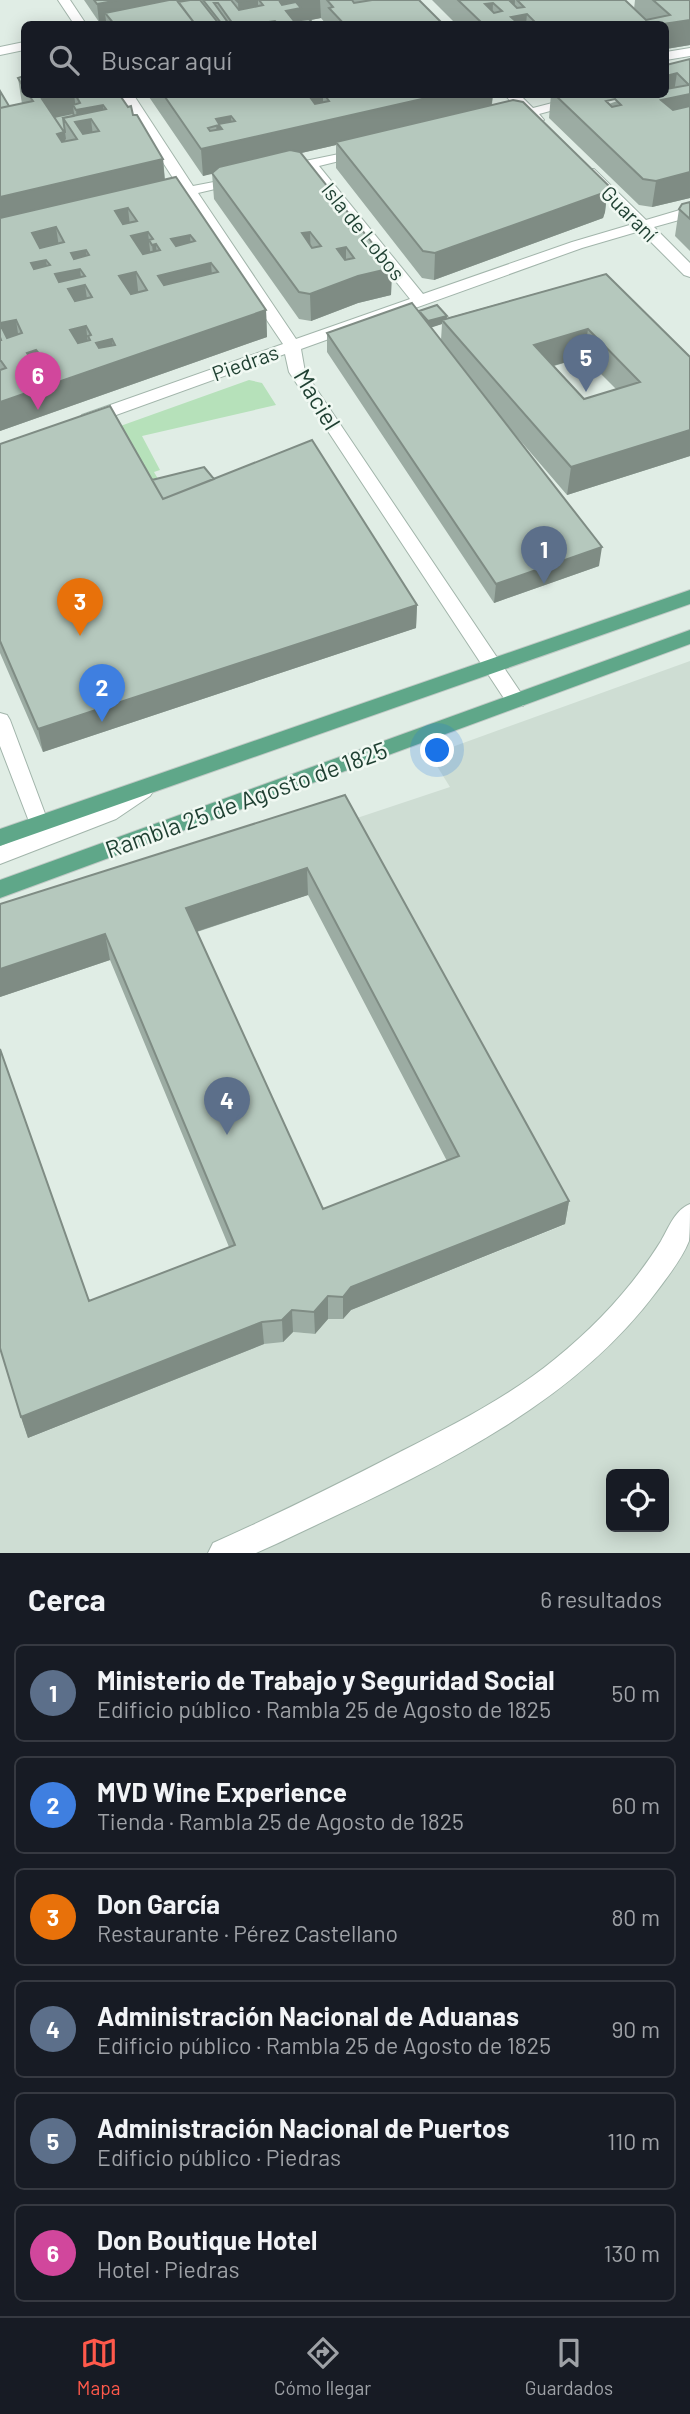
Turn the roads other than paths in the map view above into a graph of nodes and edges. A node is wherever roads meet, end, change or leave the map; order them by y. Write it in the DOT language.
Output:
graph roads {
  1 [pos="64,0"];
  2 [pos="78,21"];
  3 [pos="21,47"];
  4 [pos="0,51"];
  5 [pos="690,52"];
  6 [pos="669,56"];
  7 [pos="129,98"];
  8 [pos="515,98"];
  9 [pos="590,98"];
  10 [pos="529,113"];
  11 [pos="495,120"];
  12 [pos="548,131"];
  13 [pos="376,148"];
  14 [pos="576,159"];
  15 [pos="309,163"];
  16 [pos="189,191"];
  17 [pos="162,198"];
  18 [pos="690,212"];
  19 [pos="642,225"];
  20 [pos="690,272"];
  21 [pos="419,300"];
  22 [pos="292,345"];
  23 [pos="76,423"];
  24 [pos="690,597"];
  25 [pos="690,637"];
  26 [pos="494,667"];
  27 [pos="516,701"];
  28 [pos="0,720"];
  29 [pos="143,790"];
  30 [pos="41,824"];
  31 [pos="0,838"];
  32 [pos="0,855"];
  33 [pos="0,889"];
  34 [pos="690,1216"];
  35 [pos="223,1553"];
  1 -- 2 [label="street"];
  3 -- 4 [label="street"];
  5 -- 6 [label="street"];
  7 -- 16 [label="street, Maciel"];
  8 -- 10 [label="street"];
  9 -- 10 [label="street"];
  10 -- 11 [label="street"];
  10 -- 12 [label="street"];
  13 -- 15 [label="street"];
  14 -- 19 [label="street, Guaraní"];
  15 -- 16 [label="street"];
  15 -- 21 [label="street, Isla de Lobos"];
  16 -- 17 [label="street"];
  16 -- 22 [label="street, Maciel"];
  18 -- 19 [label="street, Piedras"];
  19 -- 20 [label="street, Guaraní"];
  19 -- 21 [label="street, Piedras"];
  21 -- 22 [label="street, Piedras"];
  22 -- 23 [label="street, Piedras"];
  22 -- 26 [label="street, Maciel"];
  24 -- 26 [label="main road, Rambla 25 de Agosto de 1825"];
  25 -- 27 [label="main road, Rambla 25 de Agosto de 1825"];
  26 -- 27 [label="street, Maciel"];
  26 -- 29 [label="main road, Rambla 25 de Agosto de 1825"];
  27 -- 33 [label="main road, Rambla 25 de Agosto de 1825"];
  28 -- 30 [label="street"];
  29 -- 30 [label="main road, Rambla 25 de Agosto de 1825"];
  29 -- 32 [label="street, Rambla 25 de Agosto de 1825"];
  30 -- 31 [label="main road, Rambla 25 de Agosto de 1825"];
  34 -- 35 [label="street"];
}
